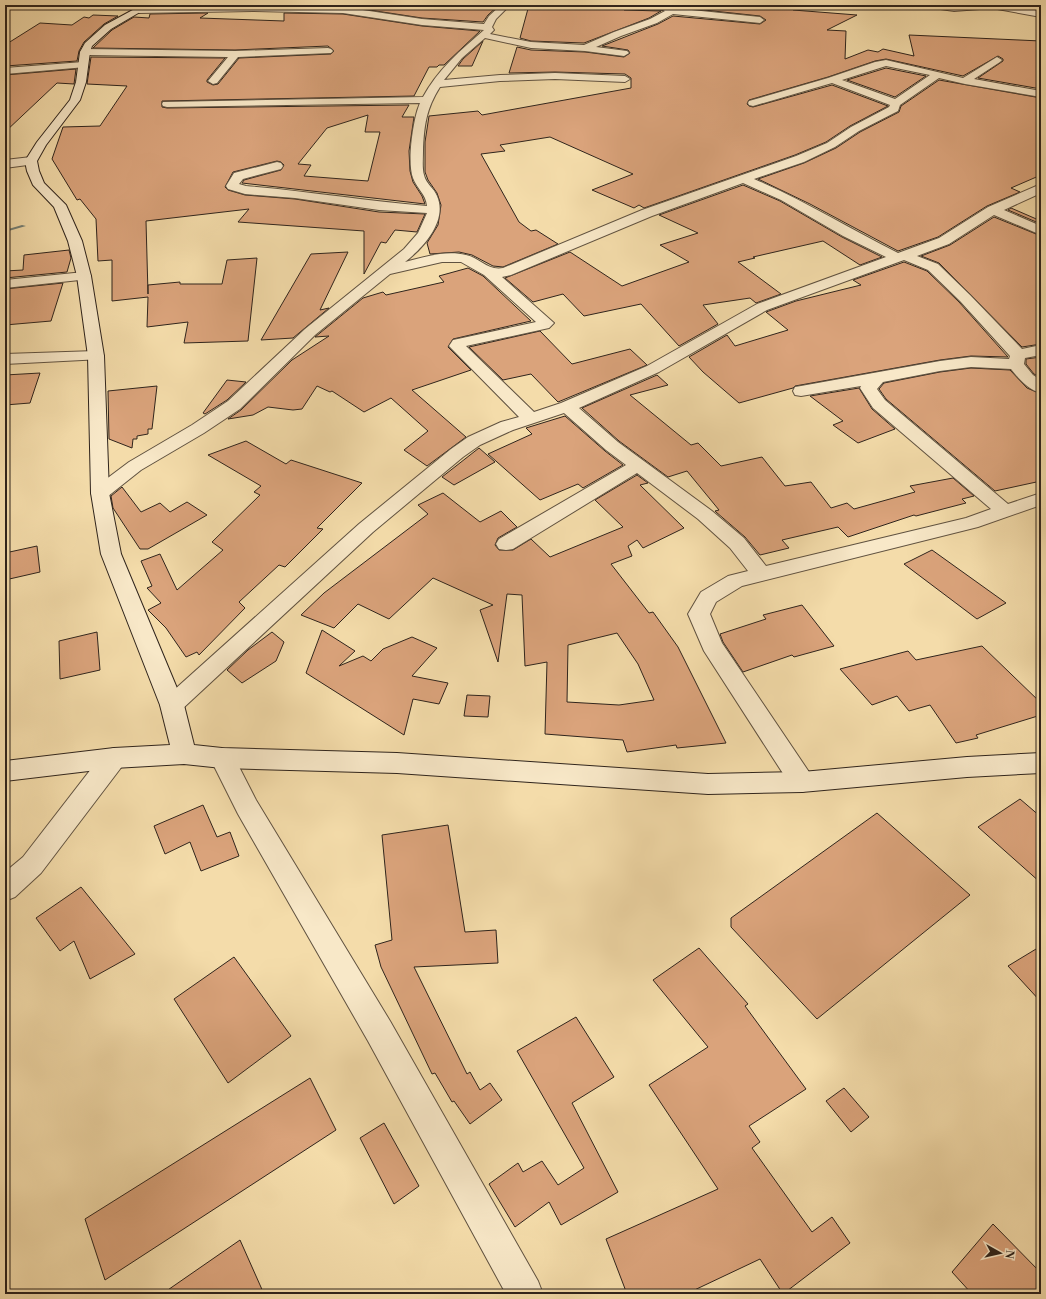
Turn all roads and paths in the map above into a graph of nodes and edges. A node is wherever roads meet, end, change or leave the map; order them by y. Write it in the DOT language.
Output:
graph roads {
  1 [pos="506,5"];
  2 [pos="624,5"];
  3 [pos="934,5"];
  4 [pos="989,5"];
  5 [pos="312,7"];
  6 [pos="143,8"];
  7 [pos="670,8"];
  8 [pos="1041,14"];
  9 [pos="760,20"];
  10 [pos="485,31"];
  11 [pos="585,48"];
  12 [pos="328,51"];
  13 [pos="624,53"];
  14 [pos="235,54"];
  15 [pos="84,58"];
  16 [pos="997,60"];
  17 [pos="5,71"];
  18 [pos="938,74"];
  19 [pos="626,79"];
  20 [pos="832,80"];
  21 [pos="213,81"];
  22 [pos="965,81"];
  23 [pos="438,84"];
  24 [pos="1041,94"];
  25 [pos="427,100"];
  26 [pos="752,103"];
  27 [pos="166,104"];
  28 [pos="895,104"];
  29 [pos="31,161"];
  30 [pos="5,164"];
  31 [pos="277,166"];
  32 [pos="743,179"];
  33 [pos="1041,188"];
  34 [pos="434,210"];
  35 [pos="993,210"];
  36 [pos="1041,231"];
  37 [pos="902,257"];
  38 [pos="384,272"];
  39 [pos="490,274"];
  40 [pos="84,276"];
  41 [pos="5,284"];
  42 [pos="1041,350"];
  43 [pos="96,356"];
  44 [pos="5,359"];
  45 [pos="1017,359"];
  46 [pos="878,378"];
  47 [pos="1041,388"];
  48 [pos="801,392"];
  49 [pos="567,407"];
  50 [pos="531,419"];
  51 [pos="638,465"];
  52 [pos="100,493"];
  53 [pos="1041,499"];
  54 [pos="1005,511"];
  55 [pos="506,544"];
  56 [pos="762,575"];
  57 [pos="172,705"];
  58 [pos="184,754"];
  59 [pos="114,758"];
  60 [pos="222,758"];
  61 [pos="1041,763"];
  62 [pos="5,771"];
  63 [pos="802,782"];
  64 [pos="5,889"];
  65 [pos="525,1294"];
  1 -- 10 [label="street"];
  2 -- 7 [label="street"];
  3 -- 4 [label="street"];
  4 -- 8 [label="street"];
  5 -- 6 [label="street"];
  5 -- 10 [label="street"];
  6 -- 15 [label="street"];
  7 -- 9 [label="street"];
  7 -- 11 [label="street"];
  10 -- 11 [label="street"];
  10 -- 23 [label="street"];
  11 -- 13 [label="street"];
  12 -- 14 [label="street"];
  14 -- 15 [label="street"];
  14 -- 21 [label="street"];
  15 -- 17 [label="street"];
  15 -- 29 [label="street"];
  16 -- 22 [label="street"];
  18 -- 20 [label="street"];
  18 -- 22 [label="street"];
  18 -- 28 [label="street"];
  19 -- 23 [label="street"];
  20 -- 26 [label="street"];
  20 -- 28 [label="street"];
  22 -- 24 [label="street"];
  23 -- 25 [label="street"];
  25 -- 27 [label="street"];
  25 -- 34 [label="street"];
  28 -- 32 [label="street"];
  29 -- 30 [label="street"];
  29 -- 40 [label="street"];
  31 -- 34 [label="street"];
  32 -- 37 [label="street"];
  32 -- 39 [label="street"];
  33 -- 35 [label="street"];
  34 -- 38 [label="street"];
  35 -- 36 [label="street"];
  35 -- 37 [label="street"];
  37 -- 45 [label="street"];
  37 -- 49 [label="street"];
  38 -- 39 [label="street"];
  38 -- 52 [label="street"];
  39 -- 50 [label="street"];
  40 -- 41 [label="street"];
  40 -- 43 [label="street"];
  42 -- 45 [label="street"];
  43 -- 44 [label="street"];
  43 -- 52 [label="street"];
  45 -- 46 [label="street"];
  45 -- 47 [label="street"];
  46 -- 48 [label="street"];
  46 -- 54 [label="street"];
  49 -- 50 [label="street"];
  49 -- 51 [label="street"];
  50 -- 57 [label="street"];
  51 -- 55 [label="street"];
  51 -- 56 [label="street"];
  52 -- 57 [label="street"];
  53 -- 54 [label="street"];
  54 -- 56 [label="street"];
  56 -- 63 [label="street"];
  57 -- 58 [label="street"];
  58 -- 59 [label="street"];
  58 -- 60 [label="street"];
  59 -- 62 [label="street"];
  59 -- 64 [label="street"];
  60 -- 63 [label="street"];
  60 -- 65 [label="street"];
  61 -- 63 [label="street"];
}
